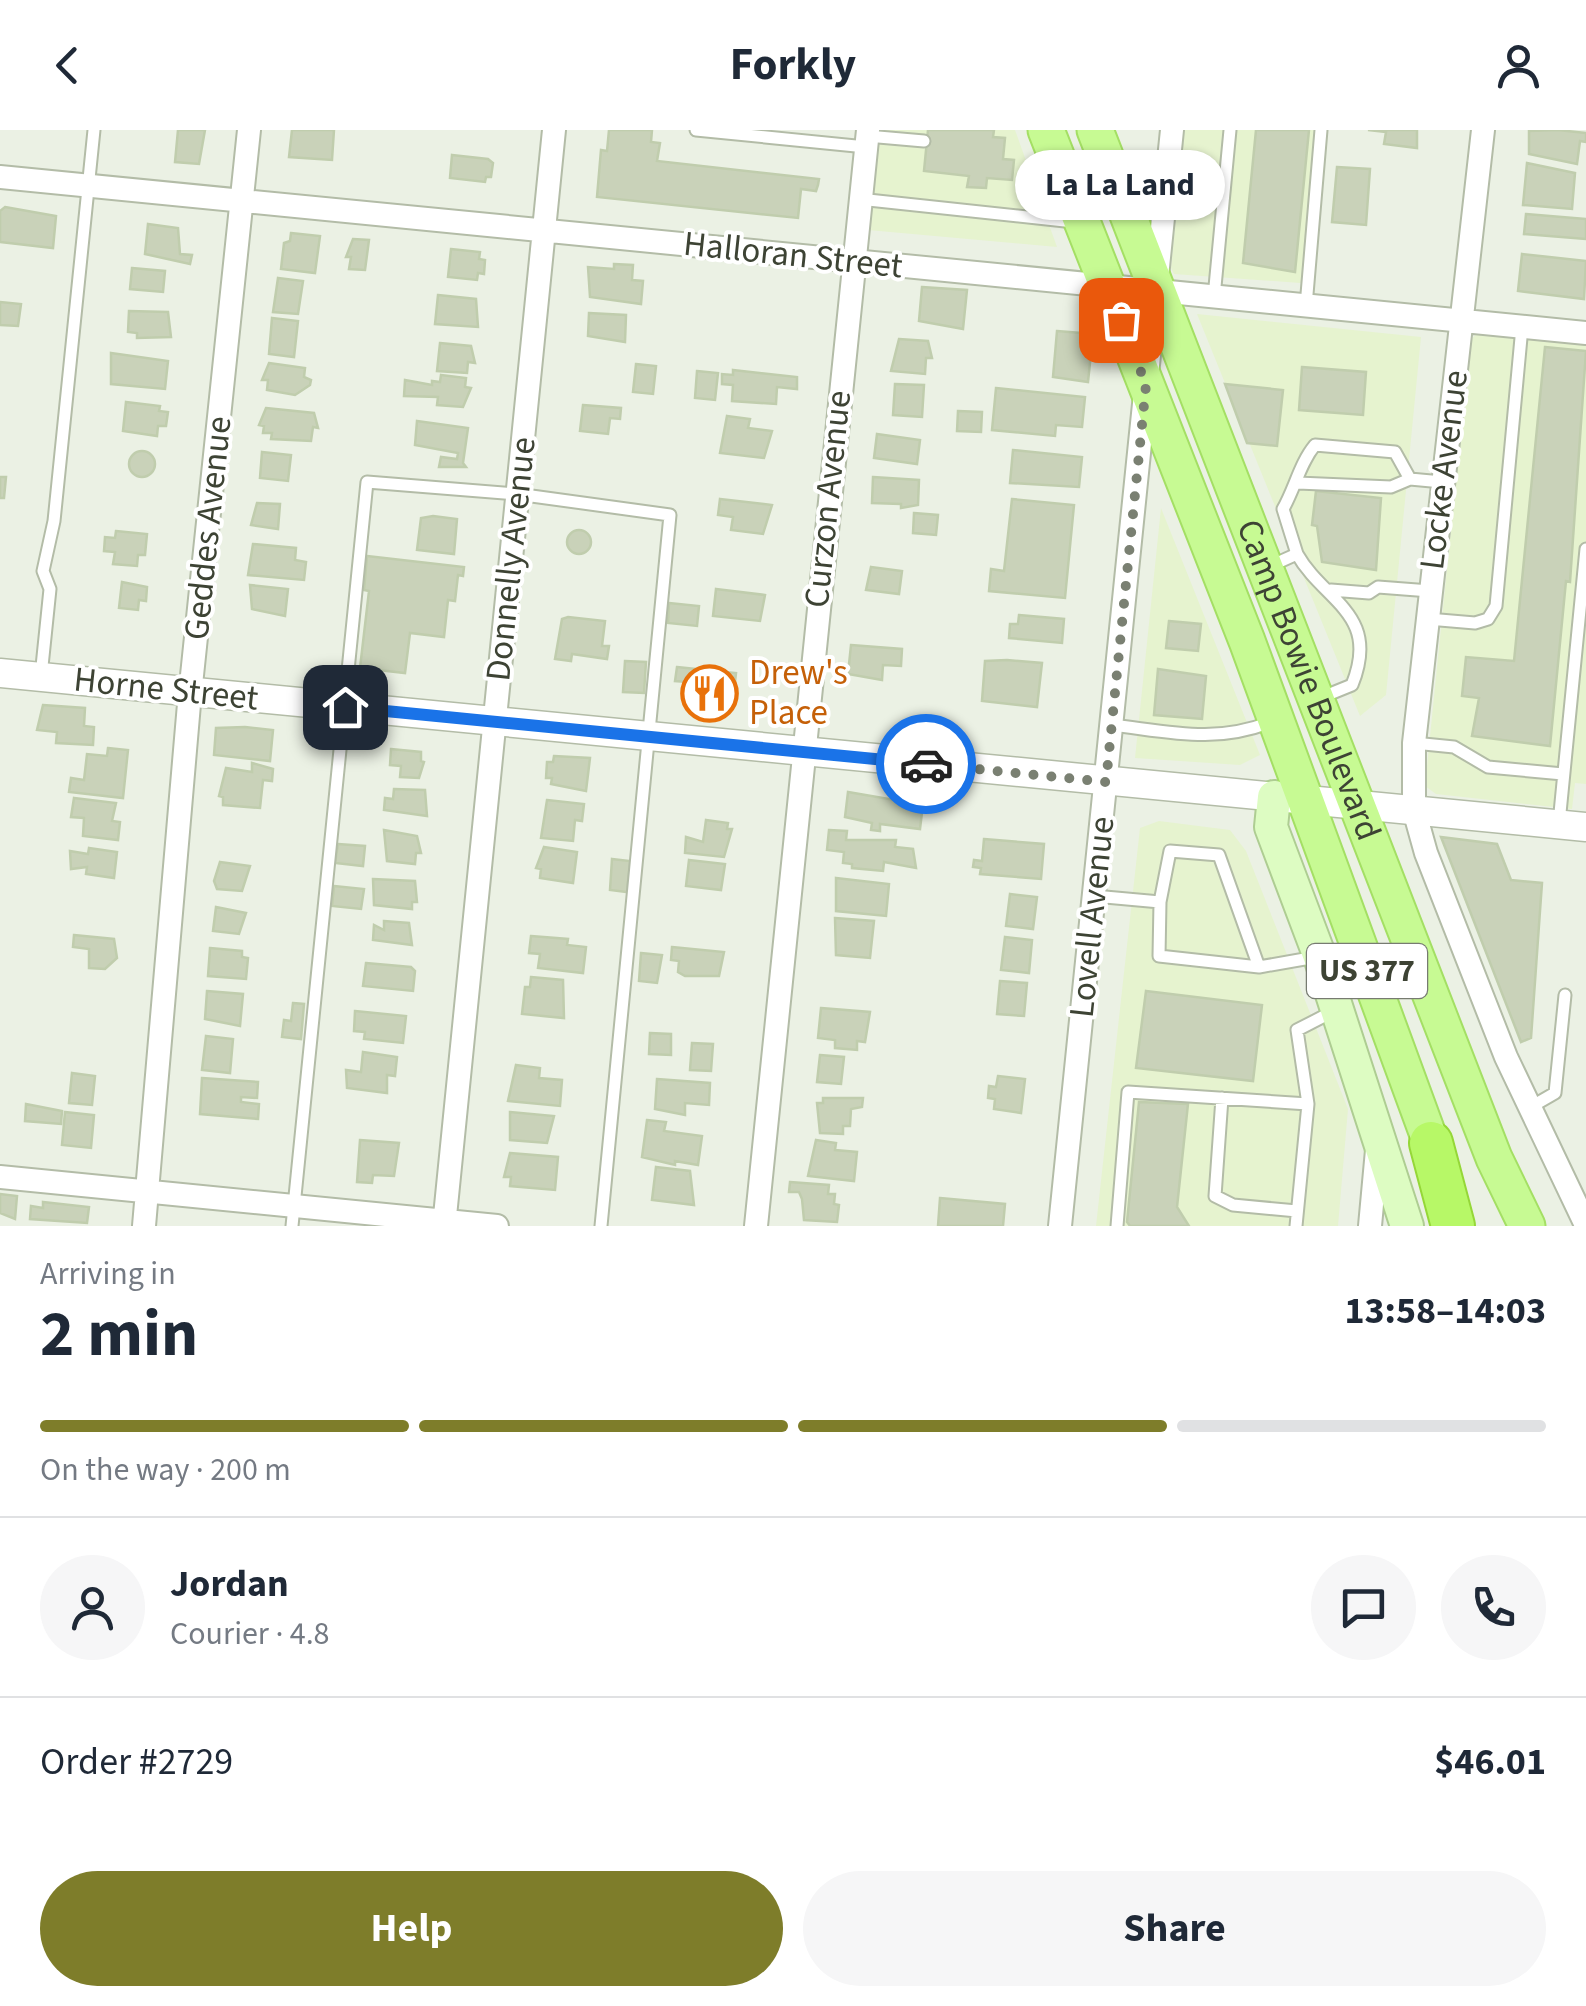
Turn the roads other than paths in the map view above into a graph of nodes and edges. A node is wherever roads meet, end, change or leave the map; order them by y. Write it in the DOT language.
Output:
graph roads {
  1 [pos="94,130"];
  2 [pos="249,130"];
  3 [pos="554,130"];
  4 [pos="696,130"];
  5 [pos="1046,130"];
  6 [pos="1095,130"];
  7 [pos="1172,130"];
  8 [pos="1230,130"];
  9 [pos="1322,130"];
  10 [pos="1483,130"];
  11 [pos="867,138"];
  12 [pos="924,141"];
  13 [pos="0,177"];
  14 [pos="89,186"];
  15 [pos="859,199"];
  16 [pos="242,201"];
  17 [pos="1083,223"];
  18 [pos="544,231"];
  19 [pos="851,261"];
  20 [pos="1108,287"];
  21 [pos="1157,291"];
  22 [pos="1214,297"];
  23 [pos="1306,306"];
  24 [pos="1462,321"];
  25 [pos="1522,327"];
  26 [pos="1586,333"];
  27 [pos="1146,385"];
  28 [pos="1410,479"];
  29 [pos="1442,482"];
  30 [pos="1298,483"];
  31 [pos="517,494"];
  32 [pos="1586,548"];
  33 [pos="1297,554"];
  34 [pos="1265,568"];
  35 [pos="1331,590"];
  36 [pos="1430,592"];
  37 [pos="1428,619"];
  38 [pos="0,673"];
  39 [pos="40,677"];
  40 [pos="191,692"];
  41 [pos="1316,700"];
  42 [pos="345,707"];
  43 [pos="1276,720"];
  44 [pos="494,722"];
  45 [pos="1112,725"];
  46 [pos="648,736"];
  47 [pos="1414,743"];
  48 [pos="803,752"];
  49 [pos="1564,774"];
  50 [pos="1106,782"];
  51 [pos="1289,798"];
  52 [pos="1357,805"];
  53 [pos="1414,810"];
  54 [pos="1572,826"];
  55 [pos="1094,896"];
  56 [pos="1160,902"];
  57 [pos="1320,956"];
  58 [pos="1259,967"];
  59 [pos="1566,995"];
  60 [pos="1337,1009"];
  61 [pos="1222,1098"];
  62 [pos="1308,1104"];
  63 [pos="1529,1108"];
  64 [pos="1379,1134"];
  65 [pos="1431,1143"];
  66 [pos="0,1176"];
  67 [pos="1578,1189"];
  68 [pos="148,1191"];
  69 [pos="1297,1211"];
  70 [pos="294,1216"];
  71 [pos="444,1223"];
  72 [pos="1586,1225"];
  73 [pos="144,1226"];
  74 [pos="497,1226"];
  75 [pos="601,1226"];
  76 [pos="756,1226"];
  77 [pos="1060,1226"];
  78 [pos="1116,1226"];
  79 [pos="1296,1226"];
  80 [pos="1370,1226"];
  81 [pos="1407,1226"];
  82 [pos="1454,1226"];
  83 [pos="1467,1226"];
  84 [pos="1527,1226"];
  1 -- 14 [label="lane"];
  2 -- 16 [label="street, Geddes Avenue"];
  3 -- 18 [label="street, Donnelly Avenue"];
  4 -- 11 [label="lane"];
  5 -- 17 [label="main road, Camp Bowie Boulevard / US 377"];
  6 -- 21 [label="main road, Camp Bowie Boulevard / US 377"];
  7 -- 21 [label="street, Lovell Avenue"];
  8 -- 22 [label="lane"];
  9 -- 23 [label="lane"];
  10 -- 24 [label="street, Locke Avenue"];
  11 -- 12 [label="lane"];
  11 -- 15 [label="street, Curzon Avenue"];
  13 -- 14 [label="street, Halloran Street"];
  14 -- 16 [label="street, Halloran Street"];
  14 -- 39 [label="lane"];
  15 -- 17 [label="lane"];
  15 -- 19 [label="street, Curzon Avenue"];
  16 -- 18 [label="street, Halloran Street"];
  16 -- 40 [label="street, Geddes Avenue"];
  17 -- 20 [label="main road, Camp Bowie Boulevard / US 377"];
  18 -- 19 [label="street, Halloran Street"];
  18 -- 31 [label="street, Donnelly Avenue"];
  19 -- 20 [label="street, Halloran Street"];
  19 -- 48 [label="street, Curzon Avenue"];
  20 -- 21 [label="street, Halloran Street"];
  20 -- 27 [label="main road, Camp Bowie Boulevard / US 377"];
  21 -- 22 [label="street, Halloran Street"];
  21 -- 27 [label="street, Lovell Avenue"];
  21 -- 34 [label="main road, Camp Bowie Boulevard / US 377"];
  22 -- 23 [label="street, Halloran Street"];
  23 -- 24 [label="street, Halloran Street"];
  24 -- 25 [label="street, Halloran Street"];
  24 -- 29 [label="street, Locke Avenue"];
  25 -- 26 [label="street, Halloran Street"];
  25 -- 37 [label="lane"];
  27 -- 43 [label="main road, Camp Bowie Boulevard / US 377"];
  27 -- 45 [label="street, Lovell Avenue"];
  28 -- 29 [label="lane"];
  28 -- 30 [label="lane"];
  28 -- 30 [label="lane"];
  29 -- 36 [label="street, Locke Avenue"];
  30 -- 33 [label="lane"];
  31 -- 42 [label="lane"];
  31 -- 44 [label="street, Donnelly Avenue"];
  31 -- 46 [label="lane"];
  32 -- 49 [label="lane"];
  33 -- 34 [label="lane"];
  33 -- 35 [label="lane"];
  34 -- 41 [label="main road, Camp Bowie Boulevard / US 377"];
  35 -- 36 [label="lane"];
  35 -- 41 [label="lane"];
  36 -- 37 [label="street, Locke Avenue"];
  37 -- 47 [label="street, Locke Avenue"];
  38 -- 39 [label="street, Horne Street"];
  39 -- 40 [label="street, Horne Street"];
  40 -- 42 [label="street, Horne Street"];
  40 -- 68 [label="street, Geddes Avenue"];
  41 -- 52 [label="main road, Camp Bowie Boulevard / US 377"];
  42 -- 44 [label="street, Horne Street"];
  42 -- 70 [label="lane"];
  43 -- 45 [label="lane"];
  43 -- 51 [label="main road, Camp Bowie Boulevard / US 377"];
  44 -- 46 [label="street, Horne Street"];
  44 -- 71 [label="street, Donnelly Avenue"];
  45 -- 50 [label="street, Lovell Avenue"];
  46 -- 48 [label="street, Horne Street"];
  46 -- 75 [label="lane"];
  47 -- 49 [label="lane"];
  47 -- 53 [label="street, Locke Avenue"];
  48 -- 50 [label="street, Horne Street"];
  48 -- 76 [label="street, Curzon Avenue"];
  49 -- 54 [label="lane"];
  50 -- 51 [label="street, Horne Street"];
  50 -- 55 [label="street, Lovell Avenue"];
  51 -- 52 [label="street, Horne Street"];
  51 -- 57 [label="main road"];
  51 -- 65 [label="main road, Camp Bowie Boulevard / US 377"];
  52 -- 53 [label="street, Horne Street"];
  52 -- 84 [label="main road, Camp Bowie Boulevard / US 377"];
  53 -- 54 [label="street, Horne Street"];
  53 -- 63 [label="street, Locke Avenue"];
  55 -- 56 [label="lane"];
  55 -- 77 [label="street, Lovell Avenue"];
  56 -- 58 [label="lane"];
  56 -- 58 [label="lane"];
  57 -- 58 [label="lane"];
  57 -- 60 [label="main road"];
  59 -- 63 [label="lane"];
  60 -- 62 [label="lane"];
  60 -- 64 [label="main road"];
  61 -- 62 [label="lane"];
  61 -- 69 [label="lane"];
  61 -- 78 [label="lane"];
  62 -- 69 [label="lane"];
  63 -- 67 [label="street, Locke Avenue"];
  64 -- 80 [label="street"];
  64 -- 81 [label="main road"];
  65 -- 82 [label="highway, US 377"];
  65 -- 83 [label="main road, Camp Bowie Boulevard"];
  66 -- 68 [label="street"];
  67 -- 72 [label="street, Locke Avenue"];
  68 -- 70 [label="street"];
  68 -- 73 [label="street, Geddes Avenue"];
  69 -- 79 [label="lane"];
  70 -- 71 [label="street"];
  71 -- 74 [label="street"];
}
